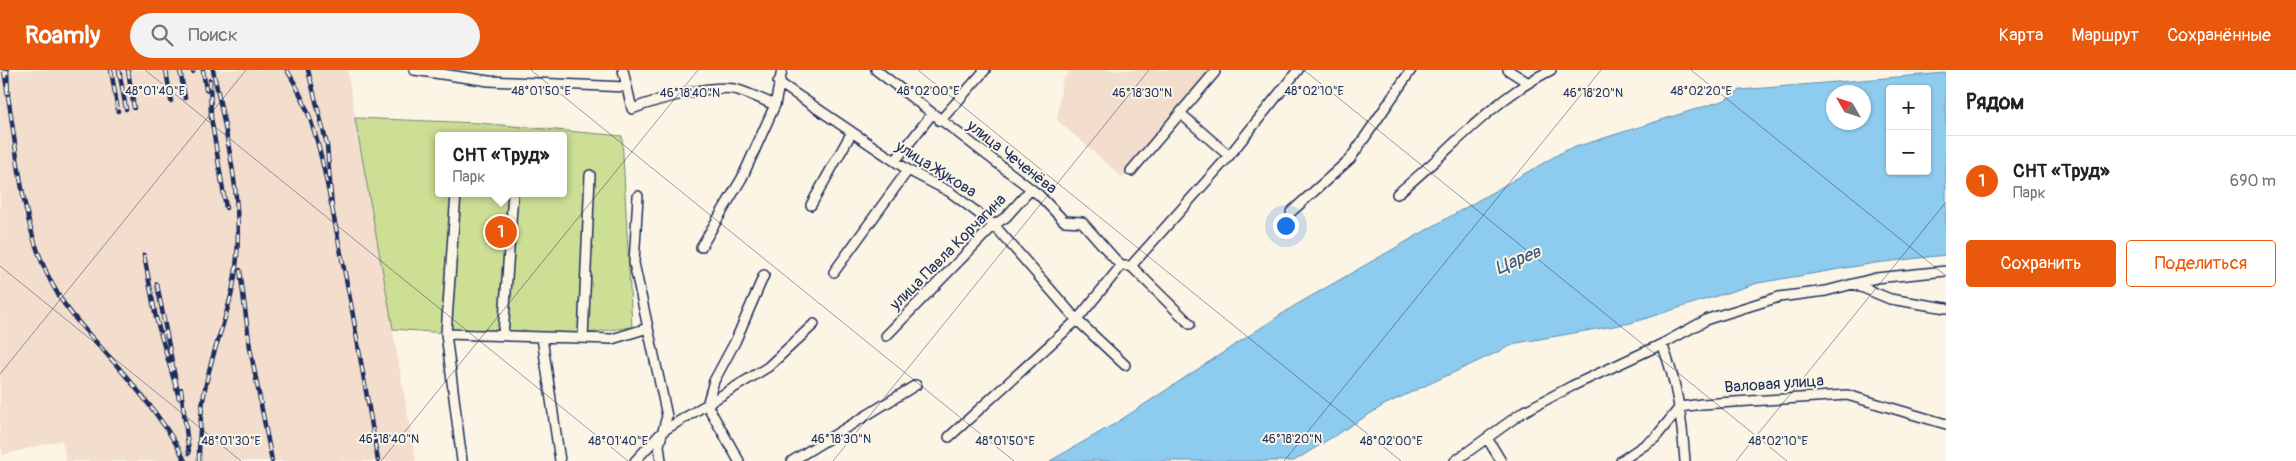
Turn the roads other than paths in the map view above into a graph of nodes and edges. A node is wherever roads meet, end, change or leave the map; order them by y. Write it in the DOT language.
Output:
graph roads {
  1 [pos="414,70"];
  2 [pos="624,70"];
  3 [pos="782,70"];
  4 [pos="876,70"];
  5 [pos="985,70"];
  6 [pos="1298,70"];
  7 [pos="1411,70"];
  8 [pos="1508,70"];
  9 [pos="1551,70"];
  10 [pos="1215,72"];
  11 [pos="778,82"];
  12 [pos="1527,82"];
  13 [pos="626,87"];
  14 [pos="775,105"];
  15 [pos="1180,113"];
  16 [pos="932,114"];
  17 [pos="940,121"];
  18 [pos="852,132"];
  19 [pos="1229,156"];
  20 [pos="895,162"];
  21 [pos="908,170"];
  22 [pos="1130,171"];
  23 [pos="590,176"];
  24 [pos="1031,189"];
  25 [pos="1397,194"];
  26 [pos="638,196"];
  27 [pos="456,197"];
  28 [pos="513,197"];
  29 [pos="811,205"];
  30 [pos="1291,212"];
  31 [pos="994,225"];
  32 [pos="701,248"];
  33 [pos="1126,266"];
  34 [pos="1946,271"];
  35 [pos="834,272"];
  36 [pos="764,276"];
  37 [pos="1854,284"];
  38 [pos="1946,308"];
  39 [pos="1077,320"];
  40 [pos="814,324"];
  41 [pos="1190,324"];
  42 [pos="648,328"];
  43 [pos="446,334"];
  44 [pos="502,335"];
  45 [pos="886,336"];
  46 [pos="542,338"];
  47 [pos="583,338"];
  48 [pos="1662,344"];
  49 [pos="1125,365"];
  50 [pos="916,384"];
  51 [pos="707,406"];
  52 [pos="1680,408"];
  53 [pos="1946,424"];
  54 [pos="663,431"];
  55 [pos="949,437"];
  56 [pos="1487,438"];
  57 [pos="462,461"];
  58 [pos="560,461"];
  59 [pos="635,461"];
  60 [pos="661,461"];
  61 [pos="739,461"];
  62 [pos="792,461"];
  63 [pos="1455,461"];
  64 [pos="1501,461"];
  65 [pos="1621,461"];
  66 [pos="1685,461"];
  1 -- 13 [label="street"];
  2 -- 13 [label="street"];
  3 -- 11 [label="street"];
  4 -- 16 [label="street, улица Чеченёва"];
  5 -- 17 [label="street"];
  6 -- 19 [label="street"];
  7 -- 30 [label="street"];
  8 -- 12 [label="street"];
  9 -- 12 [label="street"];
  10 -- 15 [label="street"];
  11 -- 14 [label="street"];
  11 -- 18 [label="street, улица Жукова"];
  12 -- 25 [label="street"];
  13 -- 14 [label="street"];
  14 -- 32 [label="street"];
  15 -- 19 [label="street"];
  15 -- 22 [label="street"];
  16 -- 17 [label="street, улица Чеченёва"];
  16 -- 20 [label="street"];
  17 -- 24 [label="street, улица Чеченёва"];
  18 -- 20 [label="street, улица Жукова"];
  18 -- 29 [label="street"];
  19 -- 33 [label="street"];
  20 -- 21 [label="street, улица Жукова"];
  21 -- 31 [label="street, улица Жукова"];
  21 -- 35 [label="street"];
  23 -- 47 [label="street"];
  24 -- 31 [label="street, улица Павла Корчагина"];
  24 -- 33 [label="street, улица Чеченёва"];
  26 -- 42 [label="street"];
  27 -- 43 [label="street"];
  28 -- 44 [label="street"];
  31 -- 39 [label="street, улица Жукова"];
  31 -- 45 [label="street, улица Павла Корчагина"];
  33 -- 39 [label="street"];
  33 -- 41 [label="street, улица Чеченёва"];
  34 -- 37 [label="street"];
  36 -- 51 [label="street"];
  37 -- 38 [label="street"];
  37 -- 48 [label="street"];
  39 -- 49 [label="street, улица Жукова"];
  39 -- 55 [label="street"];
  40 -- 51 [label="street"];
  42 -- 47 [label="street"];
  42 -- 54 [label="street"];
  43 -- 44 [label="street"];
  43 -- 57 [label="street"];
  44 -- 46 [label="street"];
  46 -- 47 [label="street"];
  46 -- 58 [label="street"];
  48 -- 52 [label="street"];
  48 -- 56 [label="street"];
  50 -- 62 [label="street"];
  51 -- 54 [label="street"];
  51 -- 61 [label="street"];
  52 -- 53 [label="street, Валовая улица"];
  52 -- 65 [label="street"];
  52 -- 66 [label="street"];
  54 -- 59 [label="street"];
  54 -- 60 [label="street"];
  56 -- 63 [label="street"];
  56 -- 64 [label="street"];
}
